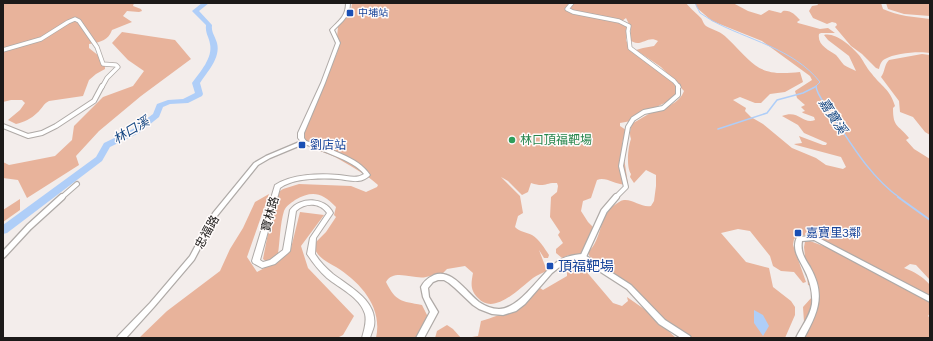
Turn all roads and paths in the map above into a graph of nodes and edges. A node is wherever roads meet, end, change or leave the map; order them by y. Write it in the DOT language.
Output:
graph roads {
  1 [pos="348,3"];
  2 [pos="572,3"];
  3 [pos="3,50"];
  4 [pos="3,126"];
  5 [pos="304,142"];
  6 [pos="77,184"];
  7 [pos="3,255"];
  8 [pos="583,257"];
  9 [pos="930,299"];
  10 [pos="121,338"];
  11 [pos="366,338"];
  12 [pos="420,338"];
  13 [pos="687,338"];
  14 [pos="800,338"];
  1 -- 5 [label="main road"];
  2 -- 8 [label="street"];
  3 -- 4 [label="street"];
  5 -- 10 [label="street, 忠福路"];
  5 -- 11 [label="main road, 寶林路"];
  6 -- 7 [label="street"];
  8 -- 12 [label="street"];
  8 -- 13 [label="street"];
  9 -- 14 [label="street"];
}
